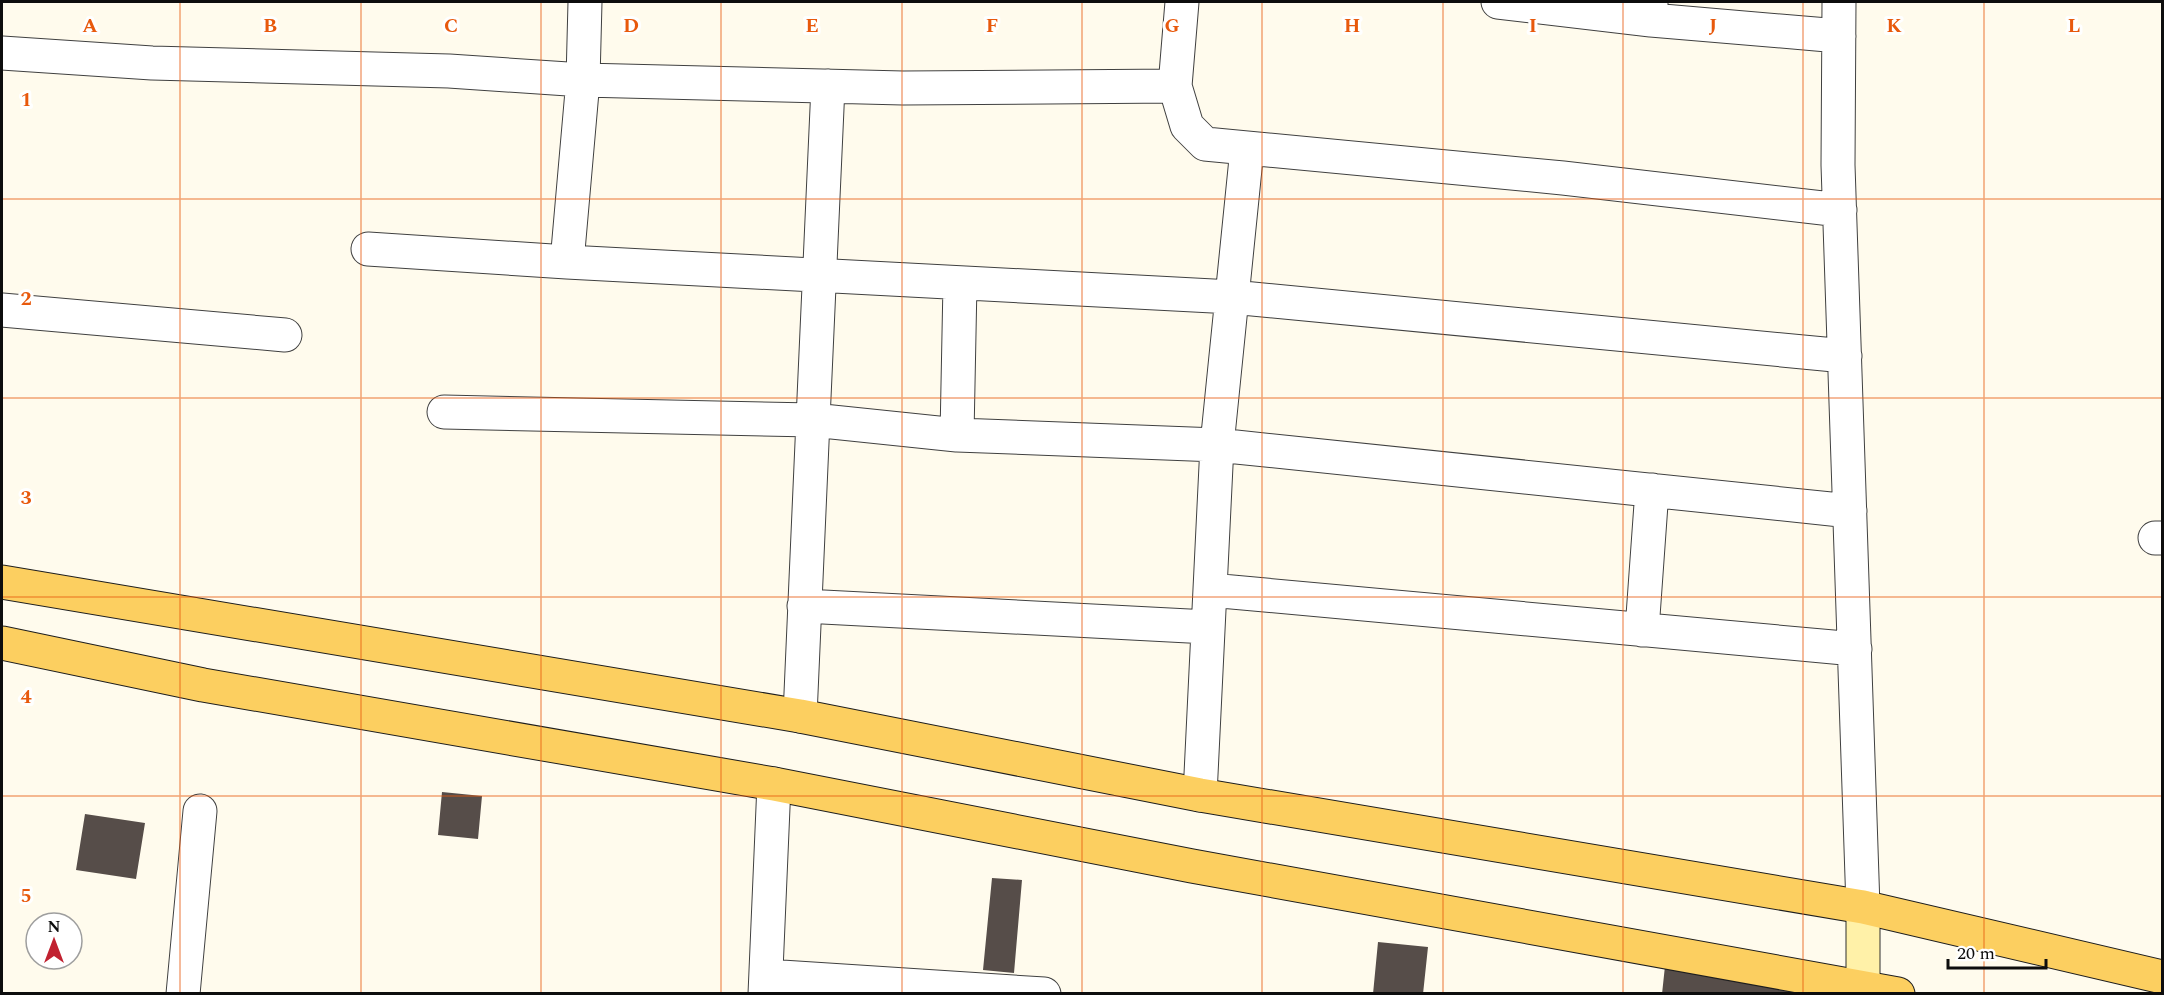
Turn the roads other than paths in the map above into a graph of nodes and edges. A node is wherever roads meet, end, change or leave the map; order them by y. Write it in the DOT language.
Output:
graph roads {
  1 [pos="585,2"];
  2 [pos="1182,2"];
  3 [pos="1497,2"];
  4 [pos="1839,2"];
  5 [pos="1651,11"];
  6 [pos="1839,36"];
  7 [pos="2,53"];
  8 [pos="583,80"];
  9 [pos="828,86"];
  10 [pos="1175,86"];
  11 [pos="1247,149"];
  12 [pos="1840,210"];
  13 [pos="368,249"];
  14 [pos="567,262"];
  15 [pos="819,276"];
  16 [pos="960,283"];
  17 [pos="1232,297"];
  18 [pos="2,310"];
  19 [pos="285,335"];
  20 [pos="1845,356"];
  21 [pos="444,412"];
  22 [pos="813,420"];
  23 [pos="957,435"];
  24 [pos="1217,445"];
  25 [pos="1652,490"];
  26 [pos="1850,511"];
  27 [pos="2,582"];
  28 [pos="1210,591"];
  29 [pos="804,606"];
  30 [pos="1208,627"];
  31 [pos="1642,630"];
  32 [pos="2,643"];
  33 [pos="1855,649"];
  34 [pos="800,716"];
  35 [pos="774,784"];
  36 [pos="1200,795"];
  37 [pos="200,811"];
  38 [pos="1863,907"];
  39 [pos="2163,977"];
  40 [pos="765,985"];
  41 [pos="1863,989"];
  42 [pos="183,993"];
  43 [pos="1044,993"];
  44 [pos="1898,993"];
  1 -- 8 [label="street"];
  2 -- 10 [label="street"];
  3 -- 5 [label="street"];
  4 -- 6 [label="street"];
  5 -- 6 [label="street"];
  6 -- 12 [label="street"];
  7 -- 8 [label="street"];
  8 -- 9 [label="street"];
  8 -- 14 [label="street"];
  9 -- 10 [label="street"];
  9 -- 15 [label="street"];
  10 -- 11 [label="street"];
  11 -- 12 [label="street"];
  11 -- 17 [label="street"];
  12 -- 20 [label="street"];
  13 -- 14 [label="street"];
  14 -- 15 [label="street"];
  15 -- 16 [label="street"];
  15 -- 22 [label="street"];
  16 -- 17 [label="street"];
  16 -- 23 [label="street"];
  17 -- 20 [label="street"];
  17 -- 24 [label="street"];
  18 -- 19 [label="street"];
  20 -- 26 [label="street"];
  21 -- 22 [label="street"];
  22 -- 23 [label="street"];
  22 -- 29 [label="street"];
  23 -- 24 [label="street"];
  24 -- 25 [label="street"];
  24 -- 28 [label="street"];
  25 -- 26 [label="street"];
  25 -- 31 [label="street"];
  26 -- 33 [label="street"];
  27 -- 34 [label="main road"];
  28 -- 30 [label="street"];
  28 -- 31 [label="street"];
  29 -- 30 [label="street"];
  29 -- 34 [label="street"];
  30 -- 36 [label="street"];
  31 -- 33 [label="street"];
  32 -- 35 [label="main road"];
  33 -- 38 [label="street"];
  34 -- 36 [label="main road"];
  35 -- 40 [label="street"];
  35 -- 41 [label="main road"];
  36 -- 38 [label="main road"];
  37 -- 42 [label="street"];
  38 -- 39 [label="main road"];
  38 -- 41 [label="street"];
  40 -- 43 [label="street"];
  41 -- 44 [label="main road"];
}
